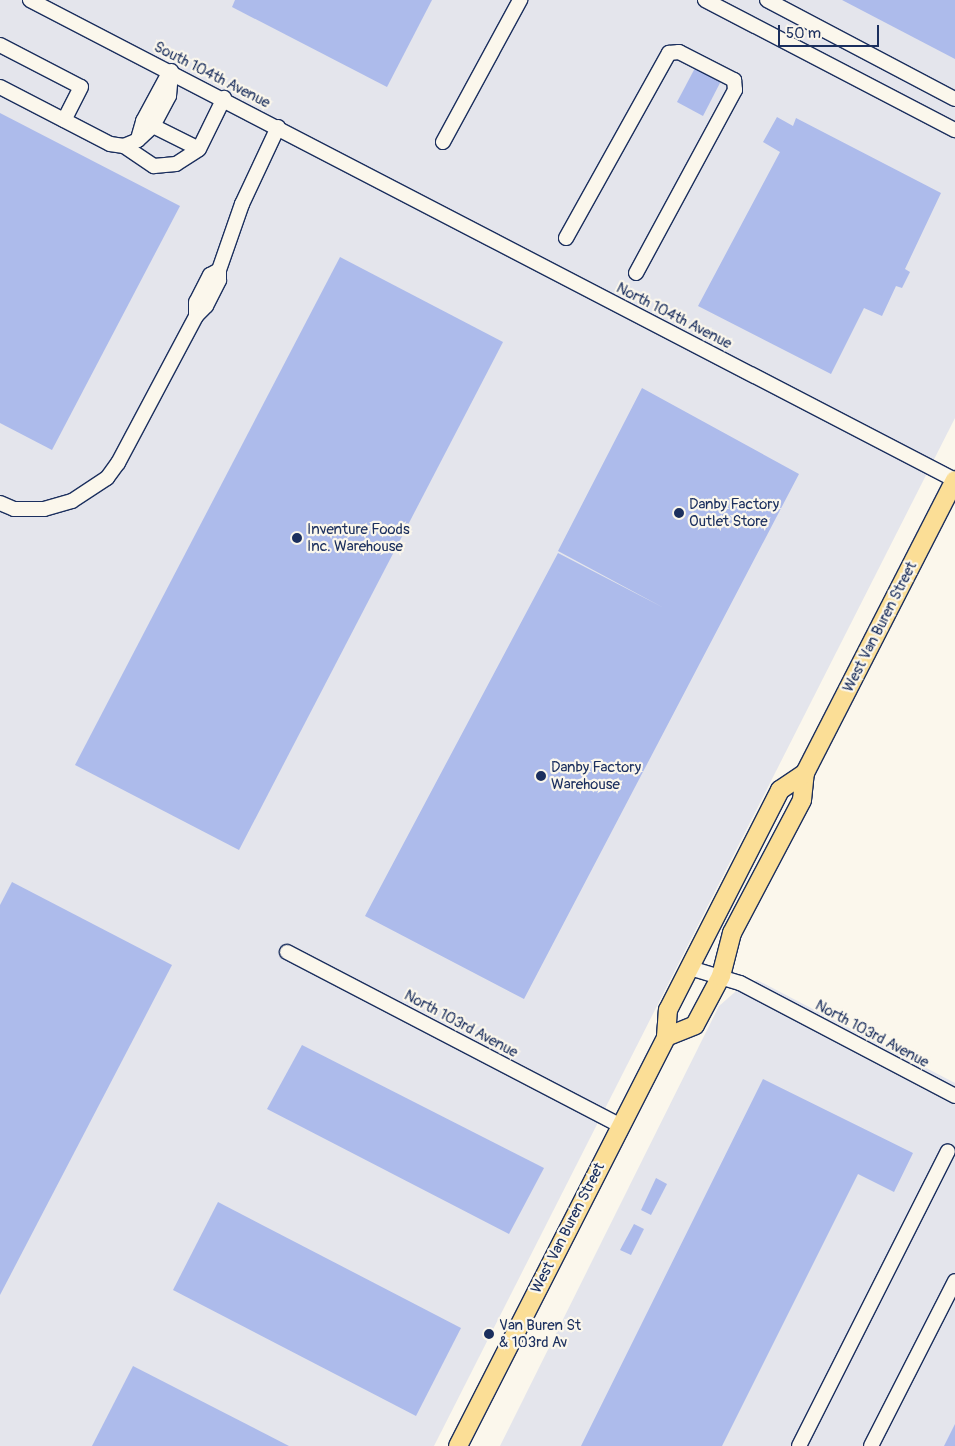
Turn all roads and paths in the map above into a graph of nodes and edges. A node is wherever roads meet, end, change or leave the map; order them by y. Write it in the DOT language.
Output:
graph roads {
  1 [pos="30,0"];
  2 [pos="520,0"];
  3 [pos="705,0"];
  4 [pos="767,0"];
  5 [pos="50,5"];
  6 [pos="0,45"];
  7 [pos="171,71"];
  8 [pos="0,87"];
  9 [pos="224,98"];
  10 [pos="955,99"];
  11 [pos="64,120"];
  12 [pos="153,126"];
  13 [pos="278,127"];
  14 [pos="955,130"];
  15 [pos="138,140"];
  16 [pos="442,142"];
  17 [pos="124,146"];
  18 [pos="199,149"];
  19 [pos="378,180"];
  20 [pos="566,238"];
  21 [pos="636,273"];
  22 [pos="955,480"];
  23 [pos="0,503"];
  24 [pos="805,773"];
  25 [pos="749,851"];
  26 [pos="287,952"];
  27 [pos="690,968"];
  28 [pos="720,976"];
  29 [pos="666,1037"];
  30 [pos="955,1096"];
  31 [pos="619,1125"];
  32 [pos="948,1150"];
  33 [pos="955,1281"];
  34 [pos="458,1446"];
  35 [pos="799,1446"];
  36 [pos="871,1446"];
  1 -- 5 [label="street, South 104th Avenue"];
  2 -- 16 [label="street"];
  3 -- 14 [label="street"];
  4 -- 10 [label="street"];
  5 -- 7 [label="street, South 104th Avenue"];
  6 -- 11 [label="street"];
  7 -- 9 [label="street, South 104th Avenue"];
  7 -- 12 [label="street"];
  7 -- 15 [label="street"];
  8 -- 11 [label="street"];
  9 -- 13 [label="street, South 104th Avenue"];
  9 -- 18 [label="street"];
  11 -- 17 [label="street"];
  12 -- 15 [label="street"];
  12 -- 18 [label="street"];
  13 -- 19 [label="street, South 104th Avenue"];
  13 -- 23 [label="street"];
  15 -- 17 [label="street"];
  17 -- 18 [label="street"];
  19 -- 22 [label="street, North 104th Avenue"];
  20 -- 21 [label="street"];
  22 -- 24 [label="main road, West Van Buren Street"];
  24 -- 25 [label="main road, West Van Buren Street"];
  24 -- 28 [label="main road, West Van Buren Street"];
  25 -- 27 [label="main road, West Van Buren Street"];
  25 -- 28 [label="main road"];
  26 -- 31 [label="street, North 103rd Avenue"];
  27 -- 28 [label="street, North 103rd Avenue"];
  27 -- 29 [label="main road, West Van Buren Street"];
  28 -- 29 [label="main road, West Van Buren Street"];
  28 -- 30 [label="street, North 103rd Avenue"];
  29 -- 31 [label="main road, West Van Buren Street"];
  31 -- 34 [label="main road, West Van Buren Street"];
  32 -- 35 [label="street"];
  33 -- 36 [label="street"];
}
